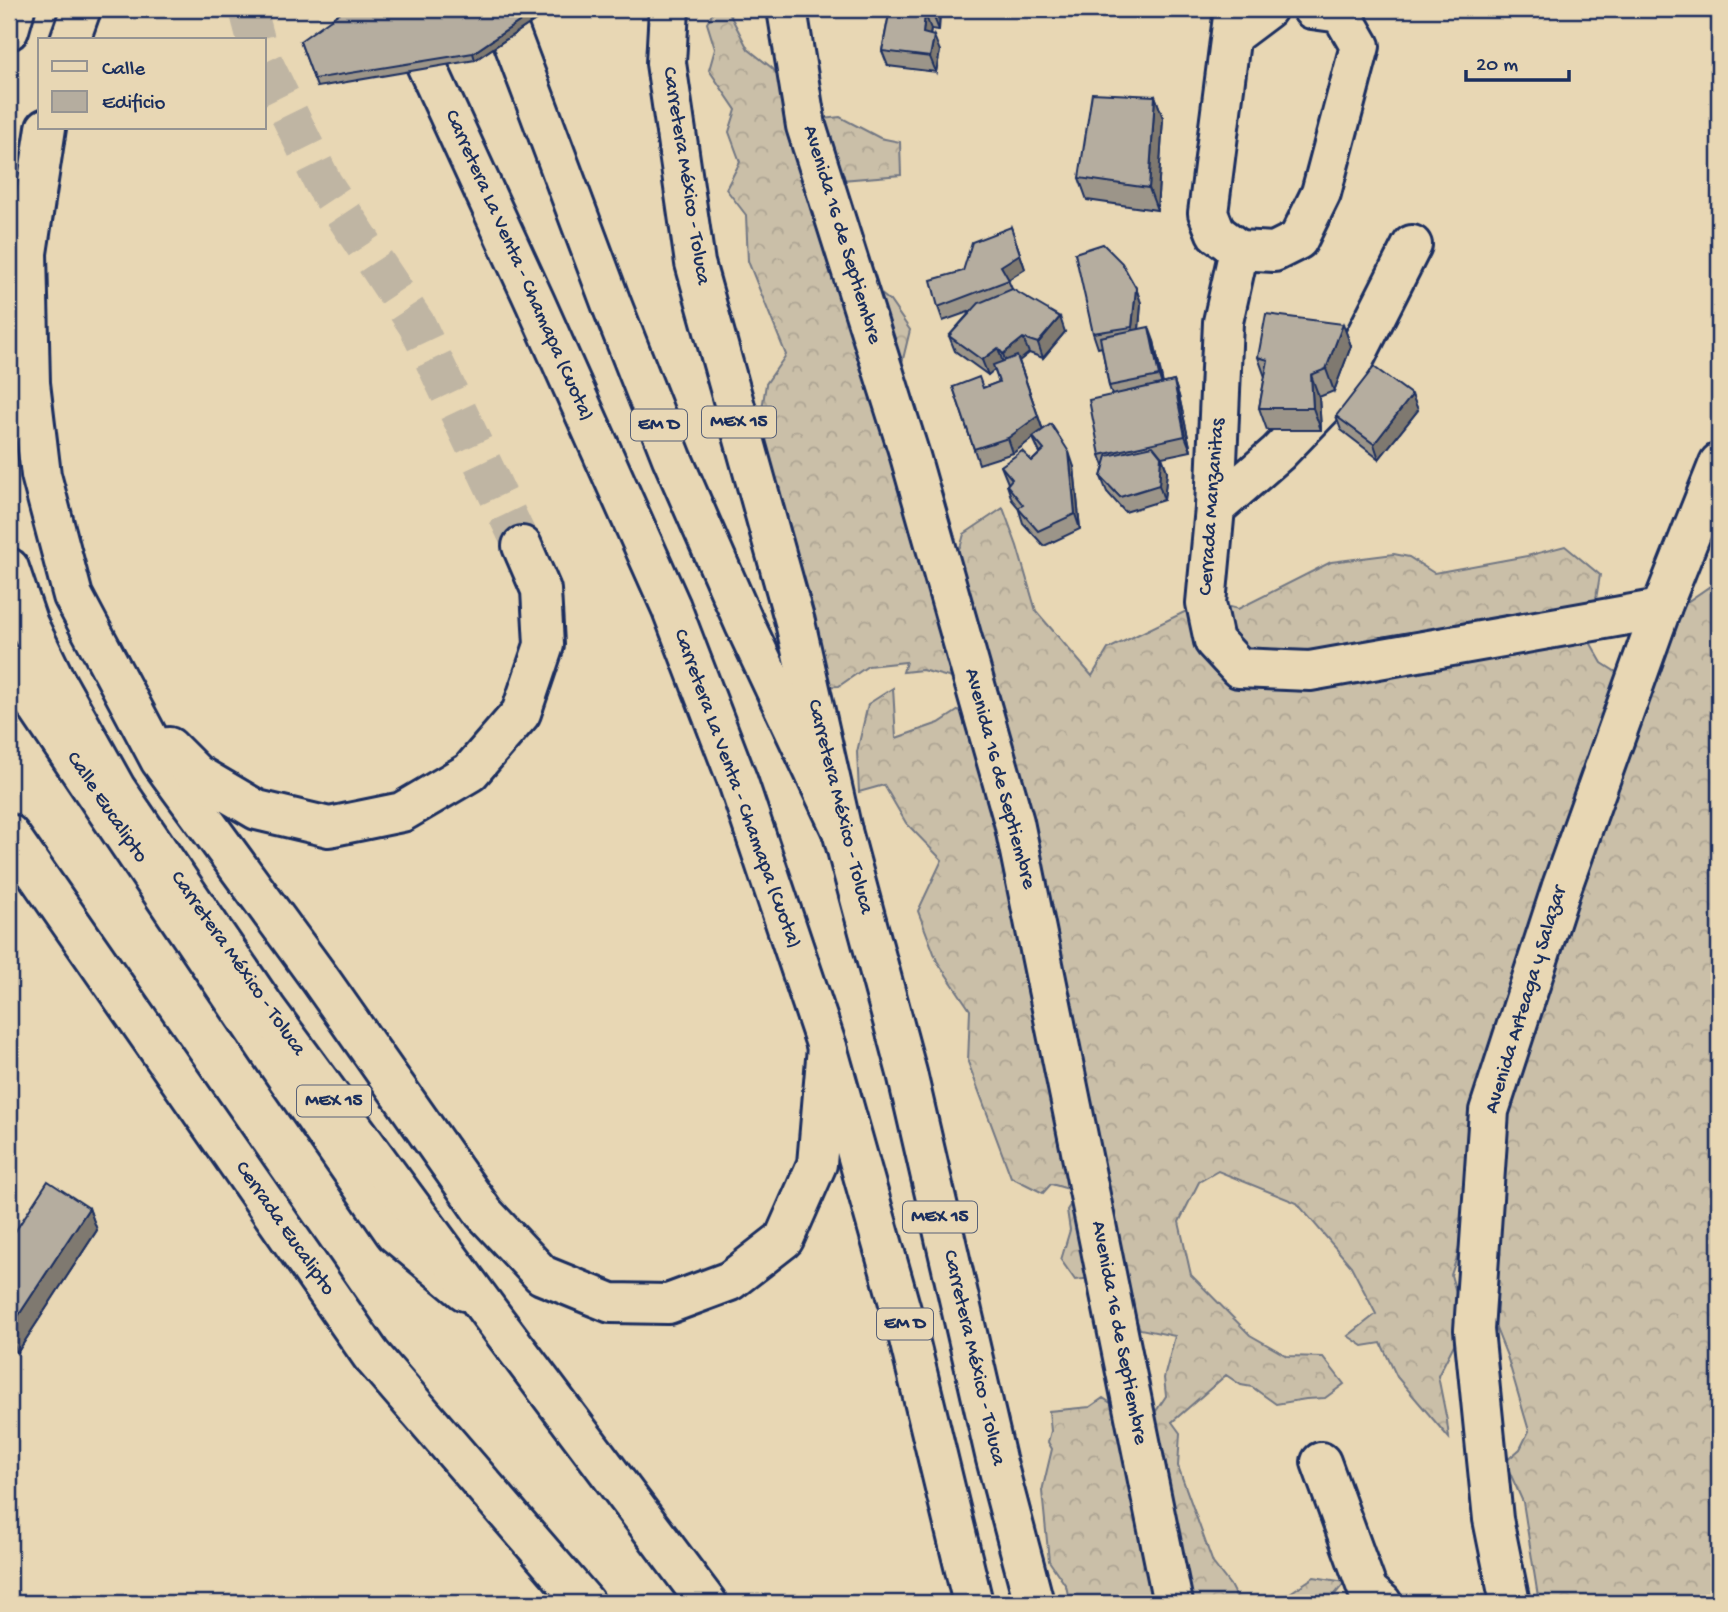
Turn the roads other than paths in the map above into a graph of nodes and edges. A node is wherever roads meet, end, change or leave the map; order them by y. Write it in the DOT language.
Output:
graph roads {
  1 [pos="15,9"];
  2 [pos="81,9"];
  3 [pos="404,9"];
  4 [pos="501,9"];
  5 [pos="669,9"];
  6 [pos="787,9"];
  7 [pos="1267,9"];
  8 [pos="1312,9"];
  9 [pos="1232,22"];
  10 [pos="9,30"];
  11 [pos="71,38"];
  12 [pos="46,130"];
  13 [pos="1412,245"];
  14 [pos="1238,250"];
  15 [pos="1719,463"];
  16 [pos="1215,509"];
  17 [pos="522,546"];
  18 [pos="9,568"];
  19 [pos="1661,609"];
  20 [pos="9,664"];
  21 [pos="136,713"];
  22 [pos="842,831"];
  23 [pos="9,834"];
  24 [pos="827,1047"];
  25 [pos="488,1311"];
  26 [pos="1321,1462"];
  27 [pos="585,1603"];
  28 [pos="707,1603"];
  29 [pos="973,1603"];
  30 [pos="1034,1603"];
  31 [pos="1172,1603"];
  32 [pos="1382,1603"];
  33 [pos="1510,1603"];
  1 -- 10 [label="main road"];
  2 -- 11 [label="main road"];
  3 -- 24 [label="main road, Carretera La Venta - Chamapa (Cuota) / EM D"];
  4 -- 22 [label="main road, EM D"];
  5 -- 22 [label="main road, Carretera México - Toluca / MEX 15"];
  6 -- 31 [label="main road, Avenida 16 de Septiembre"];
  7 -- 9 [label="main road"];
  8 -- 14 [label="main road"];
  9 -- 14 [label="main road"];
  12 -- 21 [label="main road"];
  13 -- 16 [label="main road"];
  14 -- 16 [label="main road, Cerrada Manzanitas"];
  15 -- 19 [label="main road, Avenida Arteaga y Salazar"];
  16 -- 19 [label="main road, Cerrada Manzanitas"];
  17 -- 21 [label="main road"];
  18 -- 25 [label="main road, Carretera México - Toluca / MEX 15"];
  19 -- 33 [label="main road, Avenida Arteaga y Salazar"];
  20 -- 25 [label="main road, Calle Eucalipto"];
  21 -- 24 [label="main road"];
  22 -- 30 [label="main road, Carretera México - Toluca / MEX 15"];
  23 -- 27 [label="main road, Cerrada Eucalipto"];
  24 -- 29 [label="main road, Carretera La Venta - Chamapa (Cuota) / EM D"];
  25 -- 28 [label="main road, Carretera México - Toluca / MEX 15"];
  26 -- 32 [label="main road"];
}
